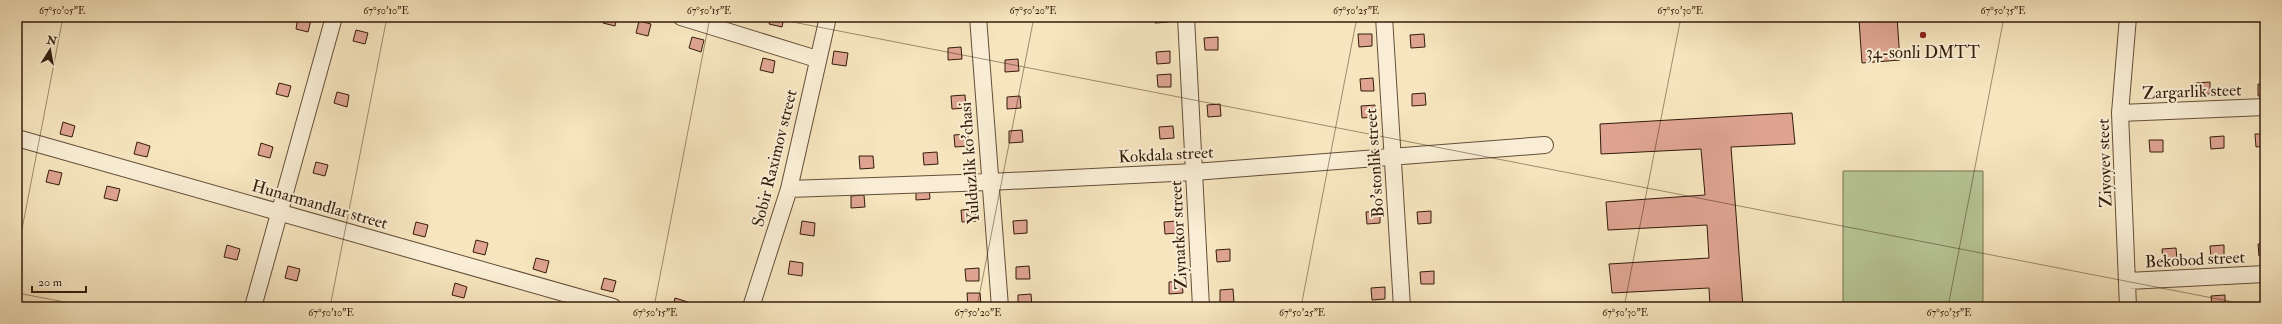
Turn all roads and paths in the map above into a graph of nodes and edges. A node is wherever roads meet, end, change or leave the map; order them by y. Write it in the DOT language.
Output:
graph roads {
  1 [pos="334,17"];
  2 [pos="681,17"];
  3 [pos="828,17"];
  4 [pos="978,17"];
  5 [pos="1186,17"];
  6 [pos="1384,17"];
  7 [pos="2128,17"];
  8 [pos="817,59"];
  9 [pos="2265,107"];
  10 [pos="2120,113"];
  11 [pos="17,138"];
  12 [pos="1545,145"];
  13 [pos="1392,156"];
  14 [pos="1194,172"];
  15 [pos="989,182"];
  16 [pos="789,189"];
  17 [pos="280,212"];
  18 [pos="2265,274"];
  19 [pos="2128,281"];
  20 [pos="253,307"];
  21 [pos="613,307"];
  22 [pos="751,307"];
  23 [pos="1000,307"];
  24 [pos="1201,307"];
  25 [pos="1402,307"];
  26 [pos="2128,307"];
  1 -- 17 [label="street"];
  2 -- 8 [label="street"];
  3 -- 8 [label="street, Sobir Raximov street"];
  4 -- 15 [label="street, Yulduzlik ko'chasi"];
  5 -- 14 [label="street, Ziynatkor street"];
  6 -- 13 [label="street, Bo'stonlik street"];
  7 -- 10 [label="street, Ziyoyev steet"];
  8 -- 16 [label="street, Sobir Raximov street"];
  9 -- 10 [label="street, Zargarlik steet"];
  10 -- 19 [label="street, Ziyoyev steet"];
  11 -- 17 [label="street, Hunarmandlar street"];
  12 -- 13 [label="street, Kokdala street"];
  13 -- 14 [label="street, Kokdala street"];
  13 -- 25 [label="street, Bo'stonlik street"];
  14 -- 15 [label="street, Kokdala street"];
  14 -- 24 [label="street, Ziynatkor street"];
  15 -- 16 [label="street, Kokdala street"];
  15 -- 23 [label="street, Yulduzlik ko'chasi"];
  16 -- 22 [label="street, Sobir Raximov street"];
  17 -- 20 [label="street"];
  17 -- 21 [label="street, Hunarmandlar street"];
  18 -- 19 [label="street, Bekobod street"];
  19 -- 26 [label="street, Ziyoyev steet"];
}
